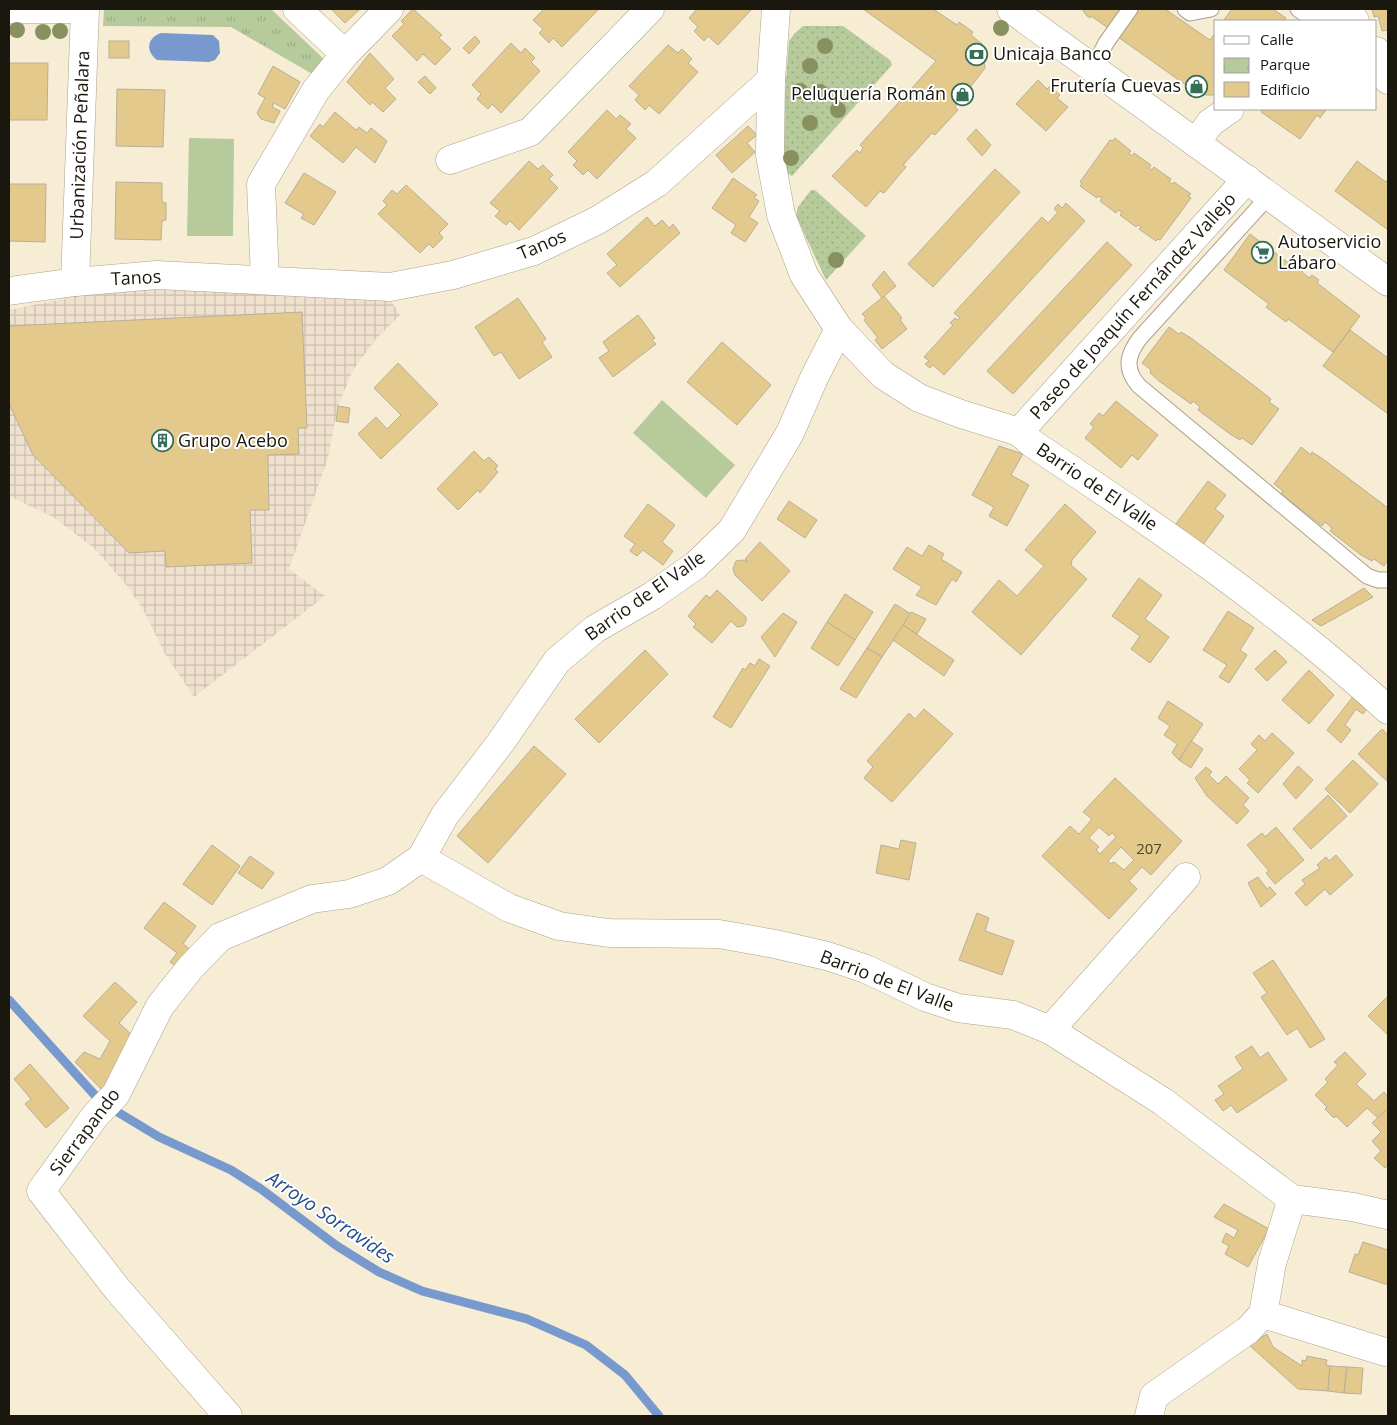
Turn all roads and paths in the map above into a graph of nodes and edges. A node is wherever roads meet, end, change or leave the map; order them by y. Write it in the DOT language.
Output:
graph roads {
  1 [pos="9,9"];
  2 [pos="79,9"];
  3 [pos="85,9"];
  4 [pos="297,9"];
  5 [pos="389,9"];
  6 [pos="650,9"];
  7 [pos="776,9"];
  8 [pos="1011,9"];
  9 [pos="1130,9"];
  10 [pos="1185,9"];
  11 [pos="1212,9"];
  12 [pos="1298,9"];
  13 [pos="1328,9"];
  14 [pos="1346,9"];
  15 [pos="1314,20"];
  16 [pos="1317,20"];
  17 [pos="1354,20"];
  18 [pos="1377,53"];
  19 [pos="346,54"];
  20 [pos="1093,68"];
  21 [pos="771,80"];
  22 [pos="1388,80"];
  23 [pos="1229,110"];
  24 [pos="1196,143"];
  25 [pos="450,160"];
  26 [pos="1247,179"];
  27 [pos="1269,196"];
  28 [pos="265,279"];
  29 [pos="75,282"];
  30 [pos="1388,282"];
  31 [pos="9,291"];
  32 [pos="839,329"];
  33 [pos="1019,432"];
  34 [pos="1388,580"];
  35 [pos="1388,710"];
  36 [pos="421,858"];
  37 [pos="1186,877"];
  38 [pos="1050,1030"];
  39 [pos="1292,1199"];
  40 [pos="1388,1214"];
  41 [pos="1263,1314"];
  42 [pos="1385,1352"];
  43 [pos="1152,1415"];
  44 [pos="228,1416"];
  1 -- 2 [label="street"];
  3 -- 29 [label="street, Urbanización Peñalara"];
  4 -- 19 [label="street"];
  5 -- 19 [label="street"];
  6 -- 25 [label="street"];
  7 -- 21 [label="street"];
  8 -- 20 [label="street, Paseo de Joaquín Fernández Vallejo"];
  9 -- 20 [label="lane"];
  10 -- 11 [label="lane"];
  12 -- 15 [label="lane"];
  13 -- 16 [label="street"];
  14 -- 17 [label="street"];
  18 -- 22 [label="street"];
  19 -- 28 [label="street"];
  20 -- 24 [label="street, Paseo de Joaquín Fernández Vallejo"];
  21 -- 28 [label="street, Tanos"];
  21 -- 32 [label="street"];
  23 -- 24 [label="street"];
  24 -- 26 [label="street, Paseo de Joaquín Fernández Vallejo"];
  26 -- 27 [label="street, Paseo de Joaquín Fernández Vallejo"];
  26 -- 33 [label="street, Paseo de Joaquín Fernández Vallejo"];
  27 -- 30 [label="street, Paseo de Joaquín Fernández Vallejo"];
  27 -- 34 [label="lane"];
  28 -- 29 [label="street, Tanos"];
  29 -- 31 [label="street, Tanos"];
  32 -- 33 [label="street, Barrio de El Valle"];
  32 -- 36 [label="street, Barrio de El Valle"];
  33 -- 35 [label="street, Barrio de El Valle"];
  36 -- 38 [label="street, Barrio de El Valle"];
  36 -- 44 [label="street, Sierrapando"];
  37 -- 38 [label="street"];
  38 -- 39 [label="street, Barrio de El Valle"];
  39 -- 40 [label="street, Barrio de El Valle"];
  39 -- 41 [label="street"];
  41 -- 42 [label="street"];
  41 -- 43 [label="street"];
}
